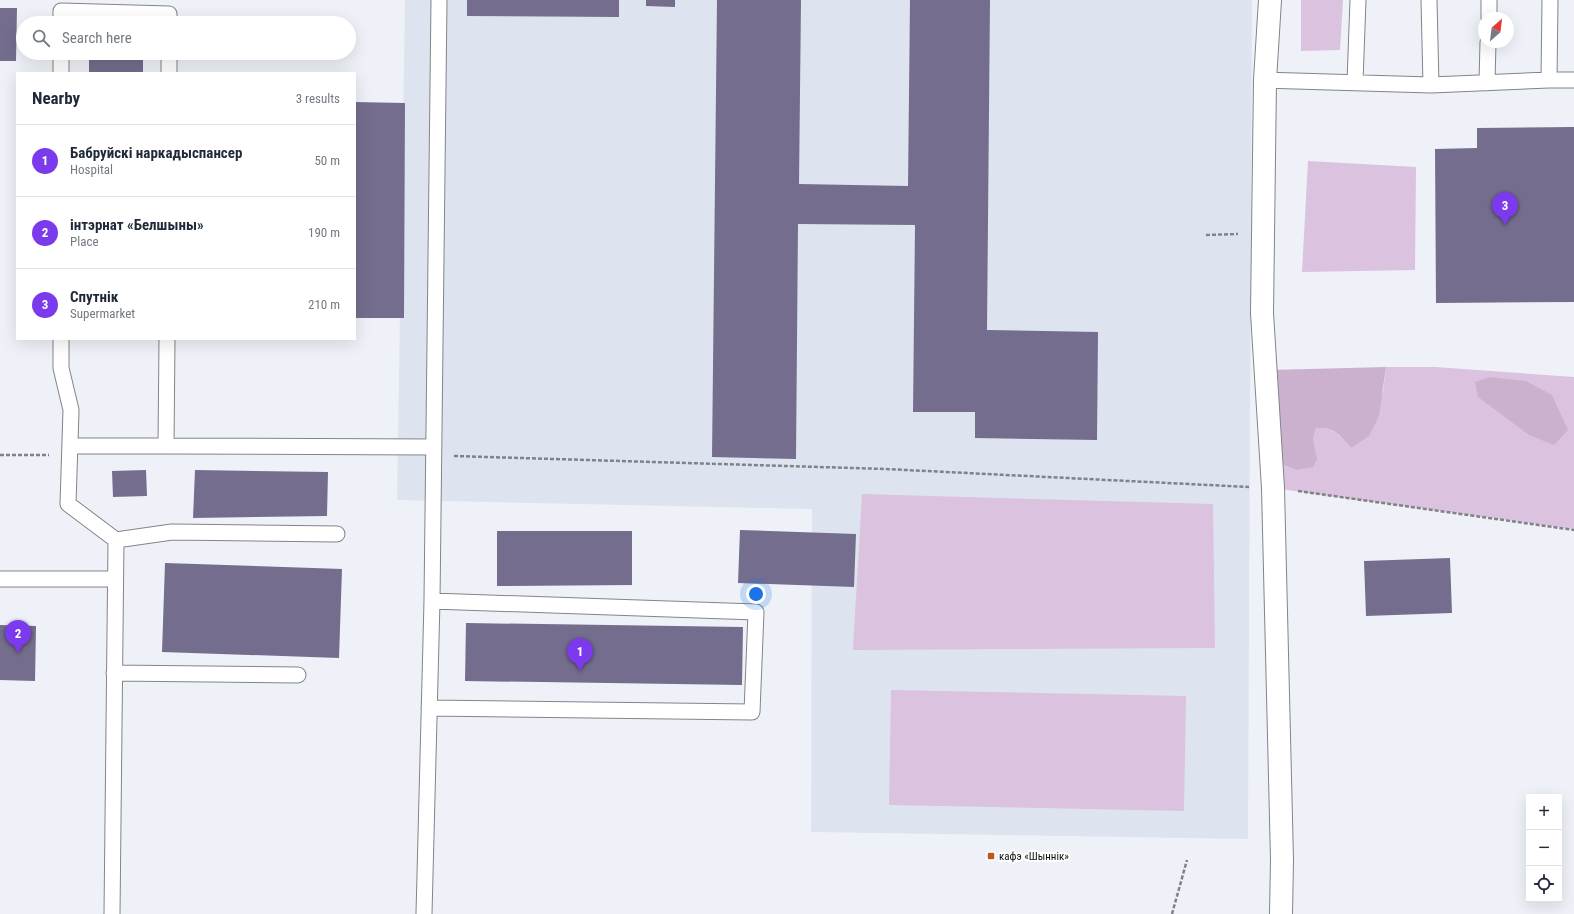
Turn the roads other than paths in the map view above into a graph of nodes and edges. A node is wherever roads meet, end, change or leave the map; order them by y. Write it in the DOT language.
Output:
graph roads {
  1 [pos="439,0"];
  2 [pos="1270,0"];
  3 [pos="1358,0"];
  4 [pos="1429,0"];
  5 [pos="1489,0"];
  6 [pos="1550,0"];
  7 [pos="1489,12"];
  8 [pos="62,16"];
  9 [pos="169,16"];
  10 [pos="1488,48"];
  11 [pos="61,60"];
  12 [pos="169,60"];
  13 [pos="61,72"];
  14 [pos="169,72"];
  15 [pos="1265,80"];
  16 [pos="1549,80"];
  17 [pos="1574,80"];
  18 [pos="1355,82"];
  19 [pos="1487,82"];
  20 [pos="1431,85"];
  21 [pos="61,340"];
  22 [pos="167,340"];
  23 [pos="166,446"];
  24 [pos="70,450"];
  25 [pos="434,451"];
  26 [pos="337,534"];
  27 [pos="116,540"];
  28 [pos="0,579"];
  29 [pos="115,579"];
  30 [pos="432,601"];
  31 [pos="114,673"];
  32 [pos="298,675"];
  33 [pos="429,708"];
  34 [pos="112,914"];
  35 [pos="424,914"];
  36 [pos="1281,914"];
  1 -- 25 [label="lane"];
  2 -- 15 [label="street"];
  3 -- 18 [label="lane"];
  4 -- 20 [label="lane"];
  5 -- 7 [label="lane"];
  6 -- 16 [label="lane"];
  8 -- 9 [label="lane"];
  10 -- 19 [label="lane"];
  11 -- 13 [label="lane"];
  12 -- 14 [label="lane"];
  15 -- 18 [label="lane"];
  15 -- 36 [label="street"];
  16 -- 17 [label="lane"];
  16 -- 19 [label="lane"];
  18 -- 20 [label="lane"];
  19 -- 20 [label="lane"];
  21 -- 24 [label="lane"];
  22 -- 23 [label="lane"];
  23 -- 24 [label="lane"];
  23 -- 25 [label="lane"];
  24 -- 27 [label="lane"];
  25 -- 30 [label="lane"];
  26 -- 27 [label="lane"];
  27 -- 29 [label="lane"];
  28 -- 29 [label="lane"];
  29 -- 31 [label="lane"];
  30 -- 33 [label="lane"];
  30 -- 33 [label="lane"];
  31 -- 32 [label="lane"];
  31 -- 34 [label="lane"];
  33 -- 35 [label="lane"];
}
